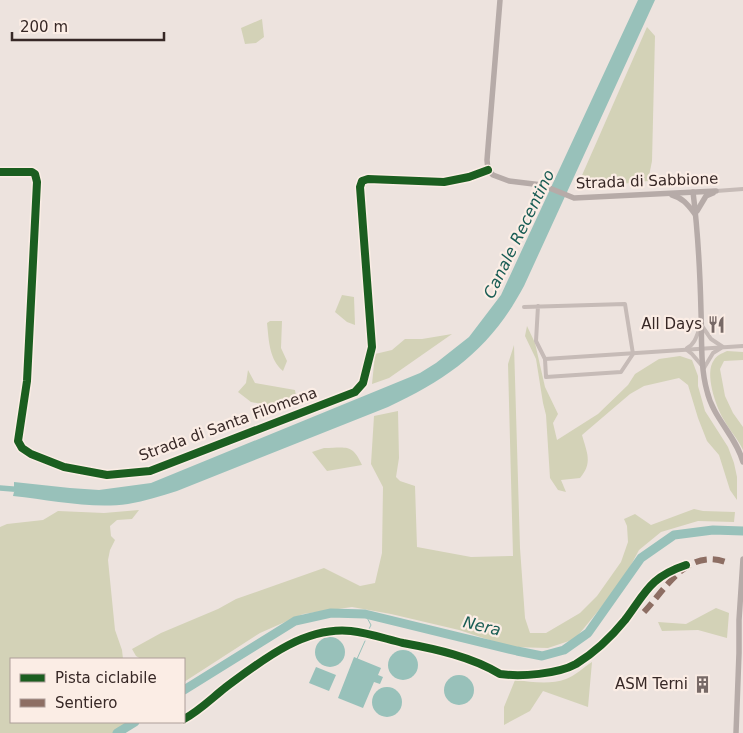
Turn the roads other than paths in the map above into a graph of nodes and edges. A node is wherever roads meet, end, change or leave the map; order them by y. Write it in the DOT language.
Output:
graph roads {
  1 [pos="500,0"];
  2 [pos="488,170"];
  3 [pos="0,172"];
  4 [pos="743,189"];
  5 [pos="716,191"];
  6 [pos="693,192"];
  7 [pos="665,193"];
  8 [pos="696,216"];
  9 [pos="538,306"];
  10 [pos="524,307"];
  11 [pos="701,325"];
  12 [pos="723,346"];
  13 [pos="743,346"];
  14 [pos="702,348"];
  15 [pos="686,350"];
  16 [pos="633,354"];
  17 [pos="545,359"];
  18 [pos="704,368"];
  19 [pos="743,462"];
  20 [pos="743,559"];
  21 [pos="743,568"];
  22 [pos="736,733"];
  1 -- 2 [label="main road"];
  2 -- 3 [label="street, Strada di Santa Filomena"];
  2 -- 7 [label="main road, Strada di Sabbione"];
  4 -- 5 [label="street, Strada di Sabbione"];
  5 -- 6 [label="main road, Strada di Sabbione"];
  5 -- 8 [label="main road"];
  6 -- 7 [label="main road, Strada di Sabbione"];
  6 -- 8 [label="main road"];
  7 -- 8 [label="main road"];
  8 -- 11 [label="main road"];
  9 -- 10 [label="street"];
  9 -- 16 [label="street"];
  9 -- 17 [label="street"];
  11 -- 12 [label="street"];
  11 -- 14 [label="main road"];
  11 -- 15 [label="street"];
  12 -- 13 [label="street"];
  12 -- 14 [label="street"];
  12 -- 18 [label="street"];
  14 -- 15 [label="street"];
  14 -- 18 [label="main road"];
  15 -- 16 [label="street"];
  15 -- 18 [label="street"];
  16 -- 17 [label="street"];
  16 -- 17 [label="street"];
  18 -- 19 [label="main road"];
  20 -- 21 [label="main road"];
  21 -- 22 [label="main road"];
}
